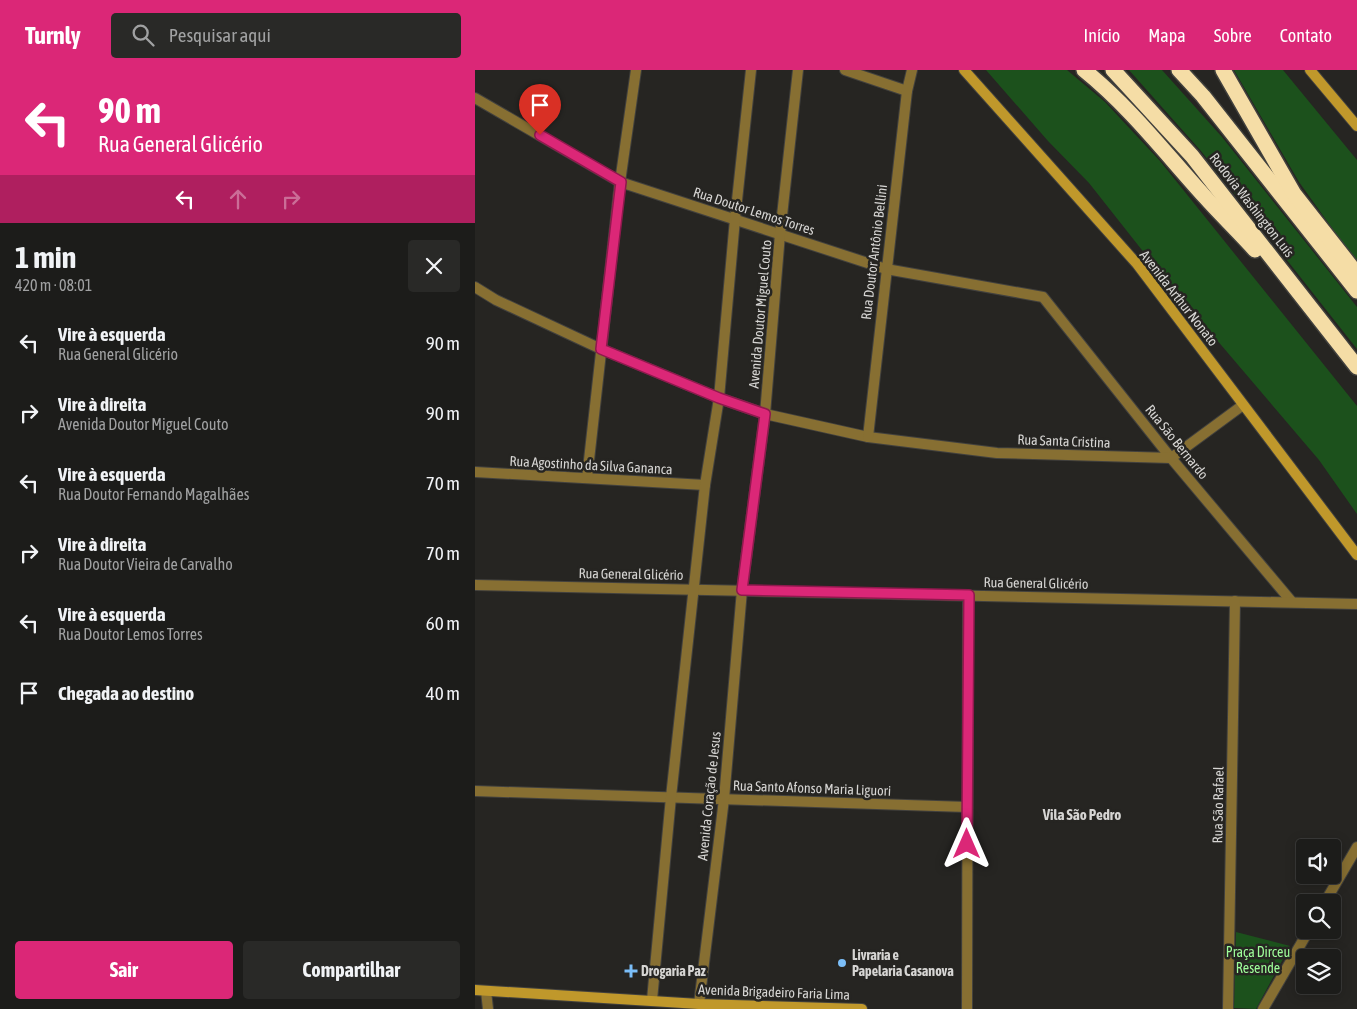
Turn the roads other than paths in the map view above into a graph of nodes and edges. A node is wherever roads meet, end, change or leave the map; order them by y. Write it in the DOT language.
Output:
graph roads {
  1 [pos="635,70"];
  2 [pos="751,70"];
  3 [pos="798,70"];
  4 [pos="845,70"];
  5 [pos="912,70"];
  6 [pos="963,70"];
  7 [pos="1084,70"];
  8 [pos="1113,70"];
  9 [pos="1179,70"];
  10 [pos="1223,70"];
  11 [pos="1310,70"];
  12 [pos="907,90"];
  13 [pos="475,98"];
  14 [pos="1357,126"];
  15 [pos="621,182"];
  16 [pos="735,219"];
  17 [pos="780,234"];
  18 [pos="886,269"];
  19 [pos="1357,274"];
  20 [pos="475,287"];
  21 [pos="1357,291"];
  22 [pos="1043,297"];
  23 [pos="1320,318"];
  24 [pos="601,349"];
  25 [pos="1357,367"];
  26 [pos="719,398"];
  27 [pos="1243,405"];
  28 [pos="765,414"];
  29 [pos="868,437"];
  30 [pos="1171,458"];
  31 [pos="475,472"];
  32 [pos="587,478"];
  33 [pos="705,485"];
  34 [pos="1357,555"];
  35 [pos="475,584"];
  36 [pos="695,589"];
  37 [pos="742,590"];
  38 [pos="969,595"];
  39 [pos="1235,601"];
  40 [pos="1291,602"];
  41 [pos="1357,604"];
  42 [pos="475,791"];
  43 [pos="671,798"];
  44 [pos="724,799"];
  45 [pos="967,807"];
  46 [pos="1357,847"];
  47 [pos="1330,894"];
  48 [pos="1304,939"];
  49 [pos="480,991"];
  50 [pos="652,1000"];
  51 [pos="699,1004"];
  52 [pos="488,1009"];
  53 [pos="862,1009"];
  54 [pos="967,1009"];
  55 [pos="1228,1009"];
  56 [pos="1263,1009"];
  1 -- 15 [label="street"];
  2 -- 16 [label="street"];
  3 -- 17 [label="street, Avenida Doutor Miguel Couto"];
  4 -- 12 [label="street"];
  5 -- 12 [label="street, Rua Doutor Antônio Bellini"];
  6 -- 27 [label="main road, Avenida Arthur Nonato"];
  7 -- 23 [label="highway"];
  8 -- 23 [label="highway, Rodovia Washington Luís"];
  9 -- 21 [label="highway, Rodovia Washington Luís"];
  10 -- 19 [label="highway"];
  11 -- 14 [label="main road"];
  12 -- 18 [label="street, Rua Doutor Antônio Bellini"];
  13 -- 15 [label="street, Rua Doutor Lemos Torres"];
  15 -- 16 [label="street, Rua Doutor Lemos Torres"];
  15 -- 24 [label="street"];
  16 -- 17 [label="street, Rua Doutor Lemos Torres"];
  16 -- 26 [label="street"];
  17 -- 18 [label="street, Rua Doutor Lemos Torres"];
  17 -- 28 [label="street, Avenida Doutor Miguel Couto"];
  18 -- 22 [label="street, Rua Doutor Lemos Torres"];
  18 -- 29 [label="street, Rua Doutor Antônio Bellini"];
  20 -- 24 [label="street, Rua Santa Cristina"];
  22 -- 30 [label="street, Rua São Bernardo"];
  23 -- 25 [label="highway, Rodovia Washington Luís"];
  24 -- 26 [label="street, Rua Santa Cristina"];
  24 -- 32 [label="street"];
  26 -- 28 [label="street, Rua Santa Cristina"];
  26 -- 33 [label="street"];
  27 -- 30 [label="street"];
  27 -- 34 [label="main road, Avenida Arthur Nonato"];
  28 -- 29 [label="street, Rua Santa Cristina"];
  28 -- 37 [label="street, Avenida Doutor Miguel Couto"];
  29 -- 30 [label="street, Rua Santa Cristina"];
  30 -- 40 [label="street, Rua São Bernardo"];
  31 -- 32 [label="street, Rua Agostinho da Silva Gananca"];
  32 -- 33 [label="street, Rua Agostinho da Silva Gananca"];
  33 -- 36 [label="street"];
  35 -- 36 [label="street, Rua General Glicério"];
  36 -- 37 [label="street, Rua General Glicério"];
  36 -- 43 [label="street"];
  37 -- 38 [label="street, Rua General Glicério"];
  37 -- 44 [label="street, Avenida Coração de Jesus"];
  38 -- 39 [label="street, Rua General Glicério"];
  38 -- 45 [label="street"];
  39 -- 40 [label="street, Rua General Glicério"];
  39 -- 55 [label="street, Rua São Rafael"];
  40 -- 41 [label="street, Rua General Glicério"];
  42 -- 43 [label="street, Rua Santo Afonso Maria Liguori"];
  43 -- 44 [label="street, Rua Santo Afonso Maria Liguori"];
  43 -- 50 [label="street"];
  44 -- 45 [label="street, Rua Santo Afonso Maria Liguori"];
  44 -- 51 [label="street, Avenida Coração de Jesus"];
  45 -- 54 [label="street"];
  46 -- 47 [label="street"];
  48 -- 56 [label="street"];
  49 -- 50 [label="main road, Avenida Brigadeiro Faria Lima"];
  49 -- 52 [label="street"];
  50 -- 51 [label="main road, Avenida Brigadeiro Faria Lima"];
  51 -- 53 [label="main road, Avenida Brigadeiro Faria Lima"];
}
